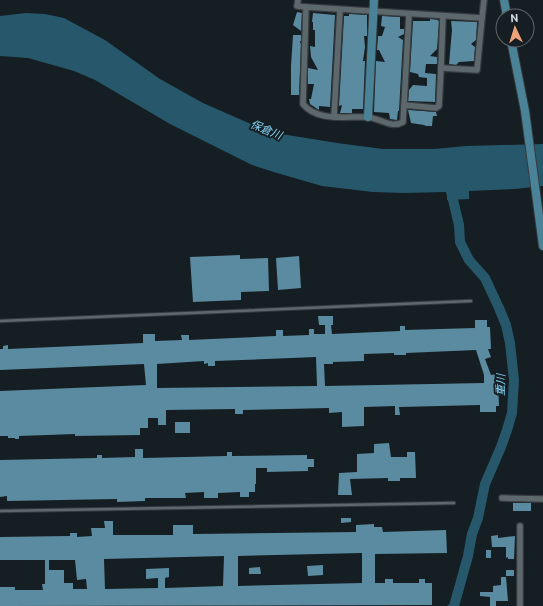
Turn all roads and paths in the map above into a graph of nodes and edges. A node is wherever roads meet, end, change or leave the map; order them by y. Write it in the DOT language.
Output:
graph roads {
  1 [pos="298,0"];
  2 [pos="374,0"];
  3 [pos="484,0"];
  4 [pos="306,8"];
  5 [pos="340,10"];
  6 [pos="373,12"];
  7 [pos="409,14"];
  8 [pos="443,16"];
  9 [pos="482,18"];
  10 [pos="513,48"];
  11 [pos="441,68"];
  12 [pos="404,105"];
  13 [pos="334,117"];
  14 [pos="368,117"];
  15 [pos="543,246"];
  16 [pos="471,301"];
  17 [pos="0,321"];
  18 [pos="502,498"];
  19 [pos="543,499"];
  20 [pos="454,503"];
  21 [pos="0,512"];
  22 [pos="520,526"];
  23 [pos="520,606"];
  1 -- 4 [label="street"];
  2 -- 6 [label="main road"];
  3 -- 9 [label="street"];
  4 -- 5 [label="street"];
  4 -- 13 [label="street"];
  5 -- 6 [label="street"];
  5 -- 13 [label="street"];
  6 -- 7 [label="street"];
  6 -- 14 [label="main road"];
  7 -- 8 [label="street"];
  7 -- 12 [label="street"];
  8 -- 9 [label="street"];
  8 -- 11 [label="street"];
  9 -- 11 [label="street"];
  10 -- 15 [label="main road"];
  11 -- 12 [label="street"];
  12 -- 14 [label="street"];
  13 -- 14 [label="street"];
  16 -- 17 [label="lane"];
  18 -- 19 [label="street"];
  20 -- 21 [label="lane"];
  22 -- 23 [label="street"];
}
